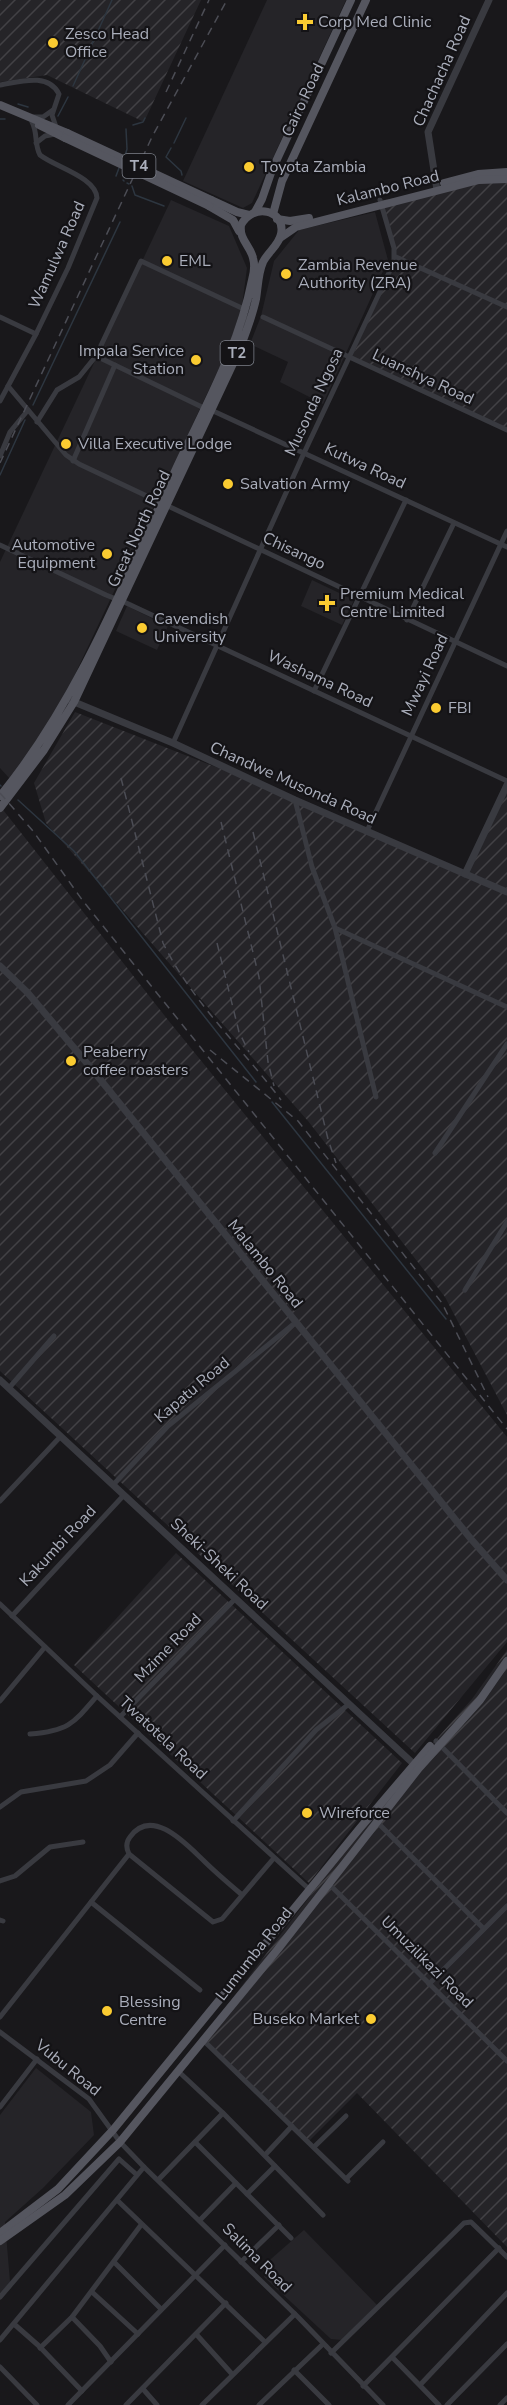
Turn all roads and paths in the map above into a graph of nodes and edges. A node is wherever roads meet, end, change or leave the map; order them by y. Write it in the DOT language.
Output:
graph roads {
  1 [pos="351,0"];
  2 [pos="366,0"];
  3 [pos="489,0"];
  4 [pos="0,85"];
  5 [pos="308,93"];
  6 [pos="320,99"];
  7 [pos="302,104"];
  8 [pos="0,107"];
  9 [pos="54,109"];
  10 [pos="315,110"];
  11 [pos="31,119"];
  12 [pos="61,133"];
  13 [pos="36,143"];
  14 [pos="507,172"];
  15 [pos="507,179"];
  16 [pos="437,187"];
  17 [pos="381,202"];
  18 [pos="210,203"];
  19 [pos="252,213"];
  20 [pos="275,217"];
  21 [pos="242,237"];
  22 [pos="280,238"];
  23 [pos="249,248"];
  24 [pos="273,248"];
  25 [pos="396,257"];
  26 [pos="507,307"];
  27 [pos="246,310"];
  28 [pos="0,317"];
  29 [pos="263,317"];
  30 [pos="36,334"];
  31 [pos="96,356"];
  32 [pos="350,358"];
  33 [pos="115,365"];
  34 [pos="8,386"];
  35 [pos="0,401"];
  36 [pos="208,409"];
  37 [pos="28,410"];
  38 [pos="37,422"];
  39 [pos="507,430"];
  40 [pos="304,453"];
  41 [pos="0,456"];
  42 [pos="73,461"];
  43 [pos="406,500"];
  44 [pos="163,505"];
  45 [pos="454,523"];
  46 [pos="507,531"];
  47 [pos="501,544"];
  48 [pos="0,545"];
  49 [pos="507,547"];
  50 [pos="261,550"];
  51 [pos="358,597"];
  52 [pos="119,600"];
  53 [pos="406,620"];
  54 [pos="455,642"];
  55 [pos="216,645"];
  56 [pos="507,666"];
  57 [pos="314,691"];
  58 [pos="70,701"];
  59 [pos="411,737"];
  60 [pos="173,743"];
  61 [pos="507,783"];
  62 [pos="0,796"];
  63 [pos="295,800"];
  64 [pos="0,808"];
  65 [pos="367,831"];
  66 [pos="465,874"];
  67 [pos="507,892"];
  68 [pos="335,928"];
  69 [pos="0,966"];
  70 [pos="507,1007"];
  71 [pos="507,1044"];
  72 [pos="376,1097"];
  73 [pos="435,1154"];
  74 [pos="507,1222"];
  75 [pos="465,1290"];
  76 [pos="295,1323"];
  77 [pos="54,1336"];
  78 [pos="0,1380"];
  79 [pos="9,1388"];
  80 [pos="61,1436"];
  81 [pos="113,1485"];
  82 [pos="124,1495"];
  83 [pos="0,1501"];
  84 [pos="507,1580"];
  85 [pos="236,1598"];
  86 [pos="0,1604"];
  87 [pos="12,1616"];
  88 [pos="45,1647"];
  89 [pos="507,1654"];
  90 [pos="507,1661"];
  91 [pos="97,1696"];
  92 [pos="0,1701"];
  93 [pos="349,1704"];
  94 [pos="120,1717"];
  95 [pos="138,1733"];
  96 [pos="30,1734"];
  97 [pos="438,1742"];
  98 [pos="417,1766"];
  99 [pos="0,1807"];
  100 [pos="507,1813"];
  101 [pos="233,1821"];
  102 [pos="376,1821"];
  103 [pos="83,1842"];
  104 [pos="129,1854"];
  105 [pos="274,1858"];
  106 [pos="0,1881"];
  107 [pos="328,1883"];
  108 [pos="310,1890"];
  109 [pos="241,1894"];
  110 [pos="91,1902"];
  111 [pos="507,1906"];
  112 [pos="484,1929"];
  113 [pos="429,1983"];
  114 [pos="200,1990"];
  115 [pos="0,2017"];
  116 [pos="0,2032"];
  117 [pos="204,2041"];
  118 [pos="37,2059"];
  119 [pos="507,2061"];
  120 [pos="178,2071"];
  121 [pos="0,2107"];
  122 [pos="223,2113"];
  123 [pos="346,2116"];
  124 [pos="292,2126"];
  125 [pos="113,2130"];
  126 [pos="120,2142"];
  127 [pos="195,2142"];
  128 [pos="383,2142"];
  129 [pos="314,2147"];
  130 [pos="265,2155"];
  131 [pos="275,2166"];
  132 [pos="144,2167"];
  133 [pos="137,2175"];
  134 [pos="158,2180"];
  135 [pos="236,2183"];
  136 [pos="247,2194"];
  137 [pos="117,2200"];
  138 [pos="323,2215"];
  139 [pos="200,2220"];
  140 [pos="141,2225"];
  141 [pos="279,2225"];
  142 [pos="0,2233"];
  143 [pos="291,2238"];
  144 [pos="0,2241"];
  145 [pos="225,2245"];
  146 [pos="499,2248"];
  147 [pos="507,2257"];
  148 [pos="114,2262"];
  149 [pos="241,2262"];
  150 [pos="195,2276"];
  151 [pos="92,2292"];
  152 [pos="507,2294"];
  153 [pos="0,2297"];
  154 [pos="226,2303"];
  155 [pos="161,2309"];
  156 [pos="295,2314"];
  157 [pos="72,2317"];
  158 [pos="14,2324"];
  159 [pos="138,2334"];
  160 [pos="196,2334"];
  161 [pos="0,2340"];
  162 [pos="265,2342"];
  163 [pos="323,2344"];
  164 [pos="507,2344"];
  165 [pos="40,2348"];
  166 [pos="331,2353"];
  167 [pos="393,2358"];
  168 [pos="111,2362"];
  169 [pos="0,2367"];
  170 [pos="294,2370"];
  171 [pos="232,2374"];
  172 [pos="420,2385"];
  173 [pos="363,2386"];
  174 [pos="143,2389"];
  175 [pos="82,2391"];
  176 [pos="209,2398"];
  177 [pos="507,2398"];
  178 [pos="328,2404"];
  179 [pos="37,2405"];
  180 [pos="68,2405"];
  181 [pos="126,2405"];
  182 [pos="157,2405"];
  183 [pos="202,2405"];
  184 [pos="210,2405"];
  185 [pos="259,2405"];
  186 [pos="383,2405"];
  187 [pos="439,2405"];
  188 [pos="447,2405"];
  189 [pos="500,2405"];
  1 -- 5 [label="main road, Cairo Road"];
  2 -- 6 [label="main road, Cairo Road"];
  3 -- 16 [label="street, Chachacha Road"];
  4 -- 9 [label="street"];
  5 -- 6 [label="main road"];
  5 -- 7 [label="main road, Cairo Road"];
  6 -- 10 [label="main road, Cairo Road"];
  7 -- 10 [label="main road"];
  7 -- 19 [label="main road, Cairo Road"];
  8 -- 11 [label="main road, T4"];
  9 -- 11 [label="street"];
  9 -- 12 [label="street"];
  10 -- 20 [label="main road, Cairo Road"];
  11 -- 12 [label="main road, T4"];
  11 -- 13 [label="street"];
  12 -- 13 [label="street"];
  12 -- 18 [label="main road, T4, bridge"];
  13 -- 30 [label="street, Wamulwa Road"];
  14 -- 16 [label="main road, Kalambo Road"];
  15 -- 16 [label="main road, Kalambo Road"];
  16 -- 17 [label="main road, Kalambo Road"];
  17 -- 20 [label="main road, Kalambo Road"];
  17 -- 22 [label="main road, Kalambo Road"];
  17 -- 25 [label="street"];
  18 -- 19 [label="main road, T4"];
  18 -- 21 [label="main road, T4"];
  19 -- 20 [label="main road"];
  19 -- 21 [label="main road"];
  20 -- 22 [label="main road"];
  21 -- 23 [label="main road"];
  22 -- 24 [label="main road"];
  23 -- 24 [label="main road"];
  23 -- 27 [label="main road, Great North Road / T2"];
  24 -- 36 [label="main road, Great North Road / T2"];
  25 -- 26 [label="street"];
  25 -- 32 [label="street, Musonda Ngosa"];
  27 -- 31 [label="street"];
  27 -- 36 [label="main road, Great North Road / T2"];
  28 -- 30 [label="street"];
  29 -- 32 [label="street, Luanshya Road"];
  30 -- 34 [label="street, Wamulwa Road"];
  31 -- 33 [label="street, Kutwa Road"];
  31 -- 38 [label="street"];
  32 -- 39 [label="street, Luanshya Road"];
  32 -- 40 [label="street, Musonda Ngosa"];
  33 -- 36 [label="street, Kutwa Road"];
  33 -- 42 [label="street"];
  34 -- 35 [label="street, Wamulwa Road"];
  34 -- 37 [label="street"];
  36 -- 40 [label="street, Kutwa Road"];
  36 -- 44 [label="main road, Great North Road / T2"];
  37 -- 38 [label="street"];
  37 -- 41 [label="street"];
  38 -- 42 [label="street"];
  40 -- 43 [label="street, Kutwa Road"];
  40 -- 50 [label="street, Musonda Ngosa"];
  42 -- 44 [label="street, Chisango"];
  43 -- 45 [label="street, Kutwa Road"];
  43 -- 51 [label="street"];
  44 -- 50 [label="street, Chisango"];
  44 -- 52 [label="main road, Great North Road / T2"];
  44 -- 52 [label="main road, Great North Road / T2"];
  45 -- 47 [label="street, Kutwa Road"];
  45 -- 53 [label="street"];
  46 -- 47 [label="street, Mwayi Road"];
  47 -- 49 [label="street, Kutwa Road"];
  47 -- 54 [label="street, Mwayi Road"];
  48 -- 52 [label="street, Washama Road"];
  50 -- 51 [label="street, Chisango"];
  50 -- 55 [label="street, Musonda Ngosa"];
  51 -- 53 [label="street, Chisango"];
  51 -- 57 [label="street"];
  52 -- 55 [label="street, Washama Road"];
  52 -- 58 [label="main road, Great North Road / T2"];
  53 -- 54 [label="street, Chisango"];
  54 -- 56 [label="street, Chisango"];
  54 -- 59 [label="street, Mwayi Road"];
  55 -- 57 [label="street, Washama Road"];
  55 -- 60 [label="street, Musonda Ngosa"];
  57 -- 59 [label="street, Washama Road"];
  58 -- 60 [label="street, Chandwe Musonda Road"];
  58 -- 62 [label="main road, Great North Road / T2"];
  58 -- 64 [label="main road, Great North Road / T2"];
  59 -- 61 [label="street, Washama Road"];
  59 -- 65 [label="street, Mwayi Road"];
  60 -- 63 [label="street, Chandwe Musonda Road"];
  61 -- 66 [label="street"];
  63 -- 65 [label="street, Chandwe Musonda Road"];
  63 -- 68 [label="street"];
  65 -- 66 [label="street, Chandwe Musonda Road"];
  66 -- 67 [label="street, Chandwe Musonda Road"];
  68 -- 70 [label="street"];
  68 -- 72 [label="street"];
  69 -- 76 [label="street, Malambo Road"];
  71 -- 73 [label="street"];
  74 -- 75 [label="street"];
  76 -- 81 [label="street, Kapatu Road"];
  76 -- 84 [label="street, Malambo Road"];
  77 -- 79 [label="street"];
  78 -- 79 [label="street, Sheki-Sheki Road"];
  79 -- 80 [label="street, Sheki-Sheki Road"];
  80 -- 81 [label="street, Sheki-Sheki Road"];
  80 -- 83 [label="street"];
  81 -- 82 [label="street, Sheki-Sheki Road"];
  82 -- 85 [label="street, Sheki-Sheki Road"];
  82 -- 87 [label="street, Kakumbi Road"];
  85 -- 93 [label="street, Sheki-Sheki Road"];
  85 -- 94 [label="street, Mzime Road"];
  86 -- 87 [label="street, Twatotela Road"];
  87 -- 88 [label="street, Twatotela Road"];
  88 -- 91 [label="street, Twatotela Road"];
  88 -- 92 [label="street"];
  89 -- 97 [label="main road, Lumumba Road"];
  90 -- 97 [label="main road, Lumumba Road"];
  91 -- 94 [label="street, Twatotela Road"];
  91 -- 96 [label="street"];
  93 -- 98 [label="street, Sheki-Sheki Road"];
  93 -- 101 [label="street"];
  94 -- 95 [label="street, Twatotela Road"];
  95 -- 99 [label="street"];
  95 -- 101 [label="street, Twatotela Road"];
  97 -- 98 [label="main road, Lumumba Road"];
  97 -- 100 [label="street"];
  98 -- 102 [label="main road, Lumumba Road"];
  98 -- 108 [label="main road, Lumumba Road"];
  101 -- 105 [label="street, Twatotela Road"];
  102 -- 107 [label="main road, Lumumba Road"];
  102 -- 112 [label="street"];
  103 -- 106 [label="street"];
  104 -- 109 [label="street"];
  104 -- 109 [label="street"];
  104 -- 110 [label="street"];
  105 -- 108 [label="street, Twatotela Road"];
  105 -- 109 [label="street"];
  107 -- 113 [label="street, Umuzilikazi Road"];
  107 -- 117 [label="main road, Lumumba Road"];
  108 -- 125 [label="main road, Lumumba Road"];
  110 -- 114 [label="street"];
  110 -- 115 [label="street"];
  111 -- 112 [label="street"];
  112 -- 113 [label="street"];
  113 -- 119 [label="street, Umuzilikazi Road"];
  116 -- 118 [label="street, Vubu Road"];
  117 -- 120 [label="main road, Lumumba Road"];
  117 -- 124 [label="street"];
  118 -- 121 [label="street"];
  118 -- 125 [label="street, Vubu Road"];
  120 -- 122 [label="street"];
  120 -- 126 [label="main road, Lumumba Road"];
  122 -- 127 [label="street"];
  122 -- 130 [label="street"];
  123 -- 129 [label="street"];
  124 -- 129 [label="street"];
  124 -- 130 [label="street"];
  125 -- 126 [label="street, Salima Road"];
  125 -- 142 [label="main road, Lumumba Road"];
  126 -- 132 [label="street, Salima Road"];
  126 -- 144 [label="main road, Lumumba Road"];
  127 -- 134 [label="street"];
  127 -- 135 [label="street"];
  128 -- 129 [label="street"];
  130 -- 131 [label="street"];
  131 -- 136 [label="street"];
  131 -- 138 [label="street"];
  132 -- 133 [label="street"];
  132 -- 134 [label="street, Salima Road"];
  133 -- 137 [label="street"];
  133 -- 153 [label="street"];
  134 -- 139 [label="street, Salima Road"];
  135 -- 136 [label="street"];
  135 -- 139 [label="street"];
  136 -- 141 [label="street"];
  137 -- 140 [label="street"];
  137 -- 158 [label="street"];
  139 -- 145 [label="street, Salima Road"];
  140 -- 148 [label="street"];
  140 -- 150 [label="street"];
  141 -- 143 [label="street"];
  141 -- 149 [label="street"];
  145 -- 149 [label="street, Salima Road"];
  145 -- 150 [label="street"];
  146 -- 147 [label="street"];
  146 -- 166 [label="street"];
  146 -- 167 [label="street"];
  148 -- 151 [label="street"];
  148 -- 155 [label="street"];
  149 -- 156 [label="street, Salima Road"];
  150 -- 154 [label="street"];
  150 -- 155 [label="street"];
  151 -- 157 [label="street"];
  151 -- 159 [label="street"];
  152 -- 172 [label="street"];
  154 -- 160 [label="street"];
  154 -- 162 [label="street"];
  155 -- 159 [label="street"];
  156 -- 162 [label="street"];
  156 -- 163 [label="street, Salima Road"];
  157 -- 165 [label="street"];
  157 -- 168 [label="street"];
  158 -- 161 [label="street"];
  158 -- 165 [label="street"];
  159 -- 168 [label="street"];
  160 -- 171 [label="street"];
  160 -- 174 [label="street"];
  162 -- 171 [label="street"];
  163 -- 166 [label="street, Salima Road"];
  163 -- 170 [label="street"];
  164 -- 188 [label="street"];
  165 -- 175 [label="street"];
  166 -- 173 [label="street, Salima Road"];
  167 -- 172 [label="street"];
  167 -- 173 [label="street"];
  168 -- 175 [label="street"];
  169 -- 179 [label="street"];
  170 -- 178 [label="street"];
  170 -- 185 [label="street"];
  171 -- 176 [label="street"];
  172 -- 187 [label="street"];
  173 -- 186 [label="street, Salima Road"];
  174 -- 181 [label="street"];
  174 -- 182 [label="street"];
  175 -- 180 [label="street"];
  176 -- 183 [label="street"];
  176 -- 184 [label="street"];
  177 -- 189 [label="street"];
}
